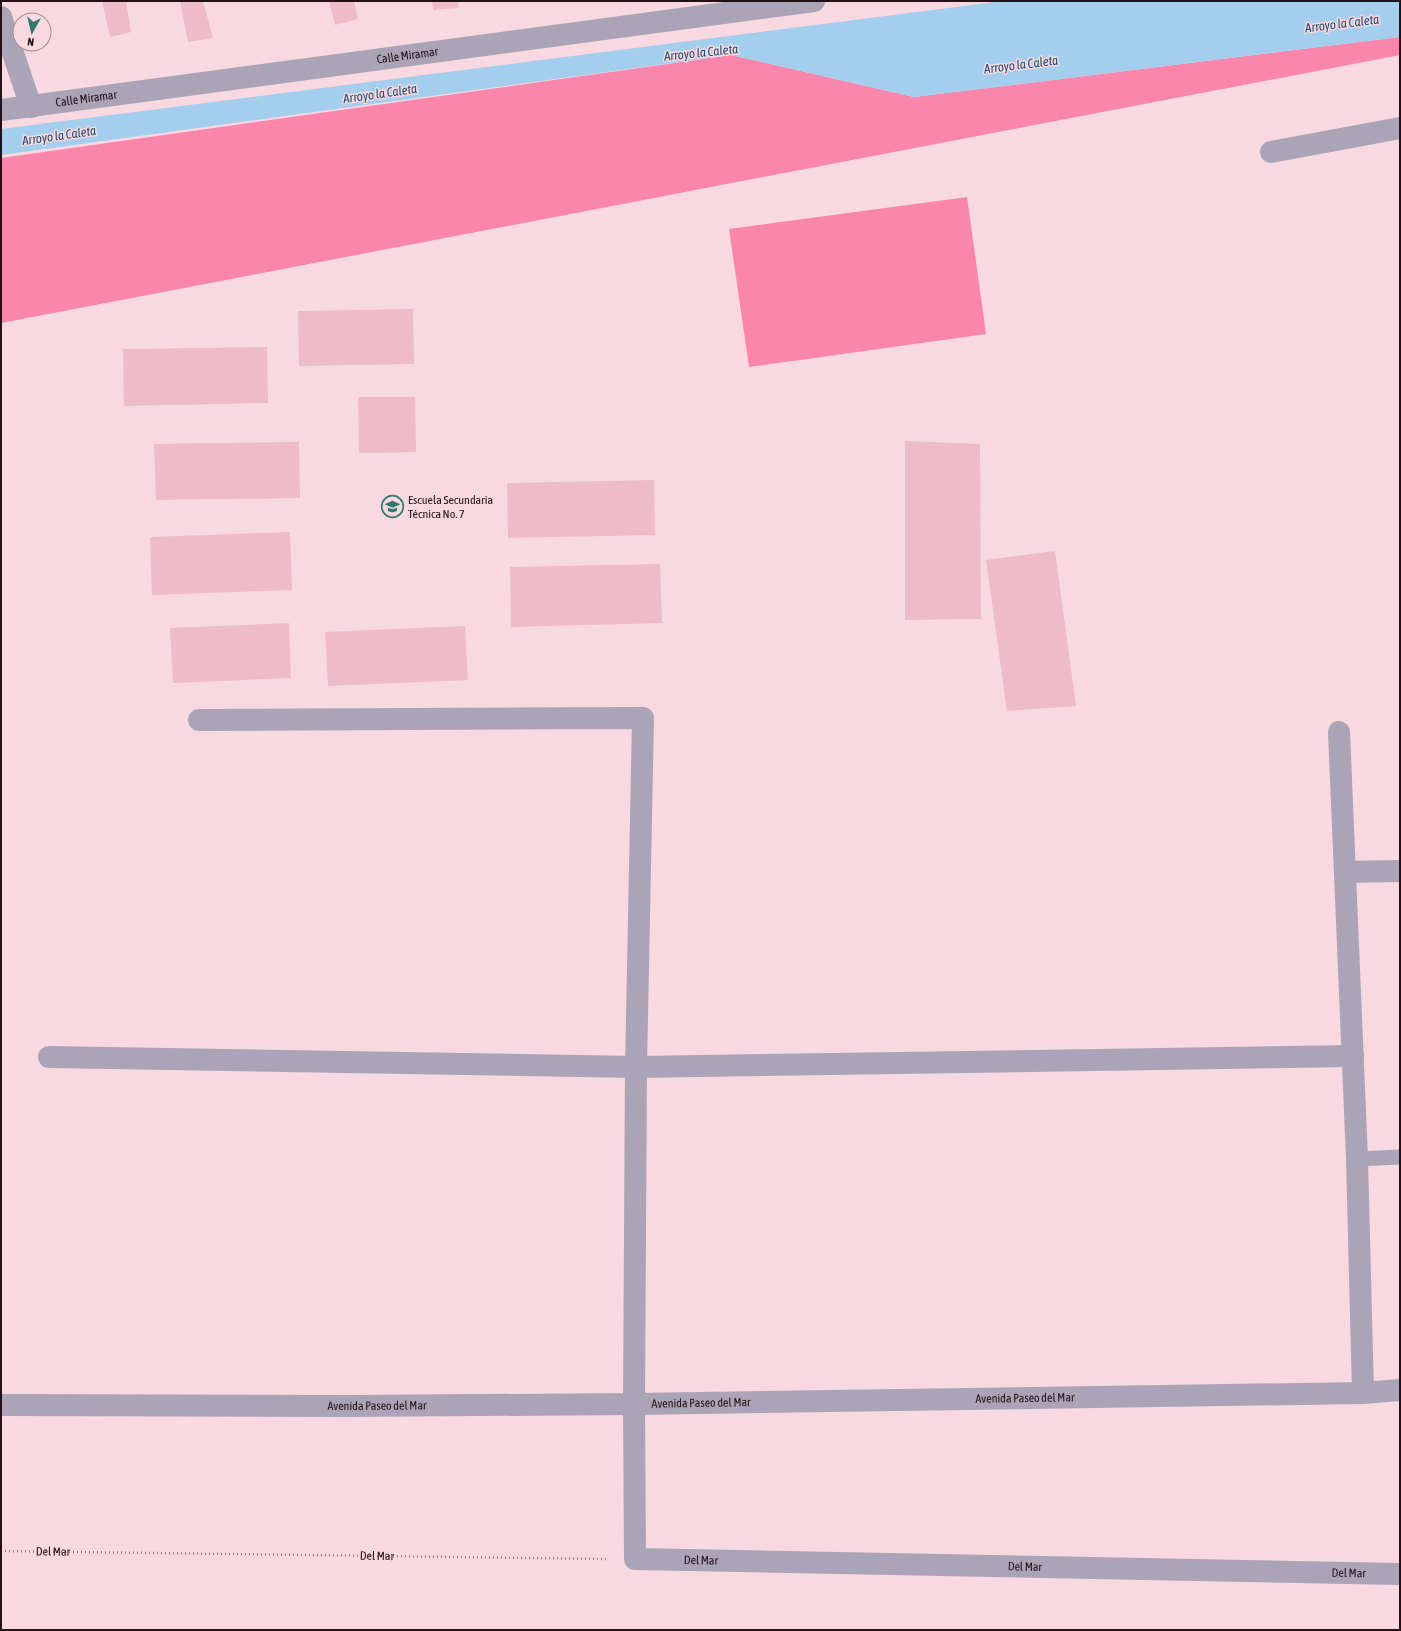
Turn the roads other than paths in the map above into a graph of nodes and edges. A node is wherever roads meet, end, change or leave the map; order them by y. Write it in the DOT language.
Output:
graph roads {
  1 [pos="814,1"];
  2 [pos="744,5"];
  3 [pos="1,17"];
  4 [pos="31,107"];
  5 [pos="1,110"];
  6 [pos="1400,128"];
  7 [pos="1271,152"];
  8 [pos="199,720"];
  9 [pos="1340,732"];
  10 [pos="1400,871"];
  11 [pos="1345,872"];
  12 [pos="1353,1056"];
  13 [pos="49,1057"];
  14 [pos="636,1067"];
  15 [pos="1400,1157"];
  16 [pos="1357,1159"];
  17 [pos="1400,1390"];
  18 [pos="1363,1393"];
  19 [pos="634,1404"];
  20 [pos="1,1405"];
  21 [pos="1400,1574"];
  1 -- 2 [label="street, Calle Miramar"];
  2 -- 4 [label="street, Calle Miramar"];
  3 -- 4 [label="street"];
  4 -- 5 [label="street, Calle Miramar"];
  6 -- 7 [label="street"];
  8 -- 14 [label="street"];
  9 -- 11 [label="street"];
  10 -- 11 [label="street"];
  11 -- 12 [label="street"];
  12 -- 14 [label="street"];
  12 -- 16 [label="street"];
  13 -- 14 [label="street"];
  14 -- 19 [label="street"];
  15 -- 16 [label="lane"];
  16 -- 18 [label="street"];
  17 -- 18 [label="street, Avenida Paseo del Mar"];
  18 -- 19 [label="street, Avenida Paseo del Mar"];
  19 -- 20 [label="street, Avenida Paseo del Mar"];
  19 -- 21 [label="street, Del Mar"];
}
